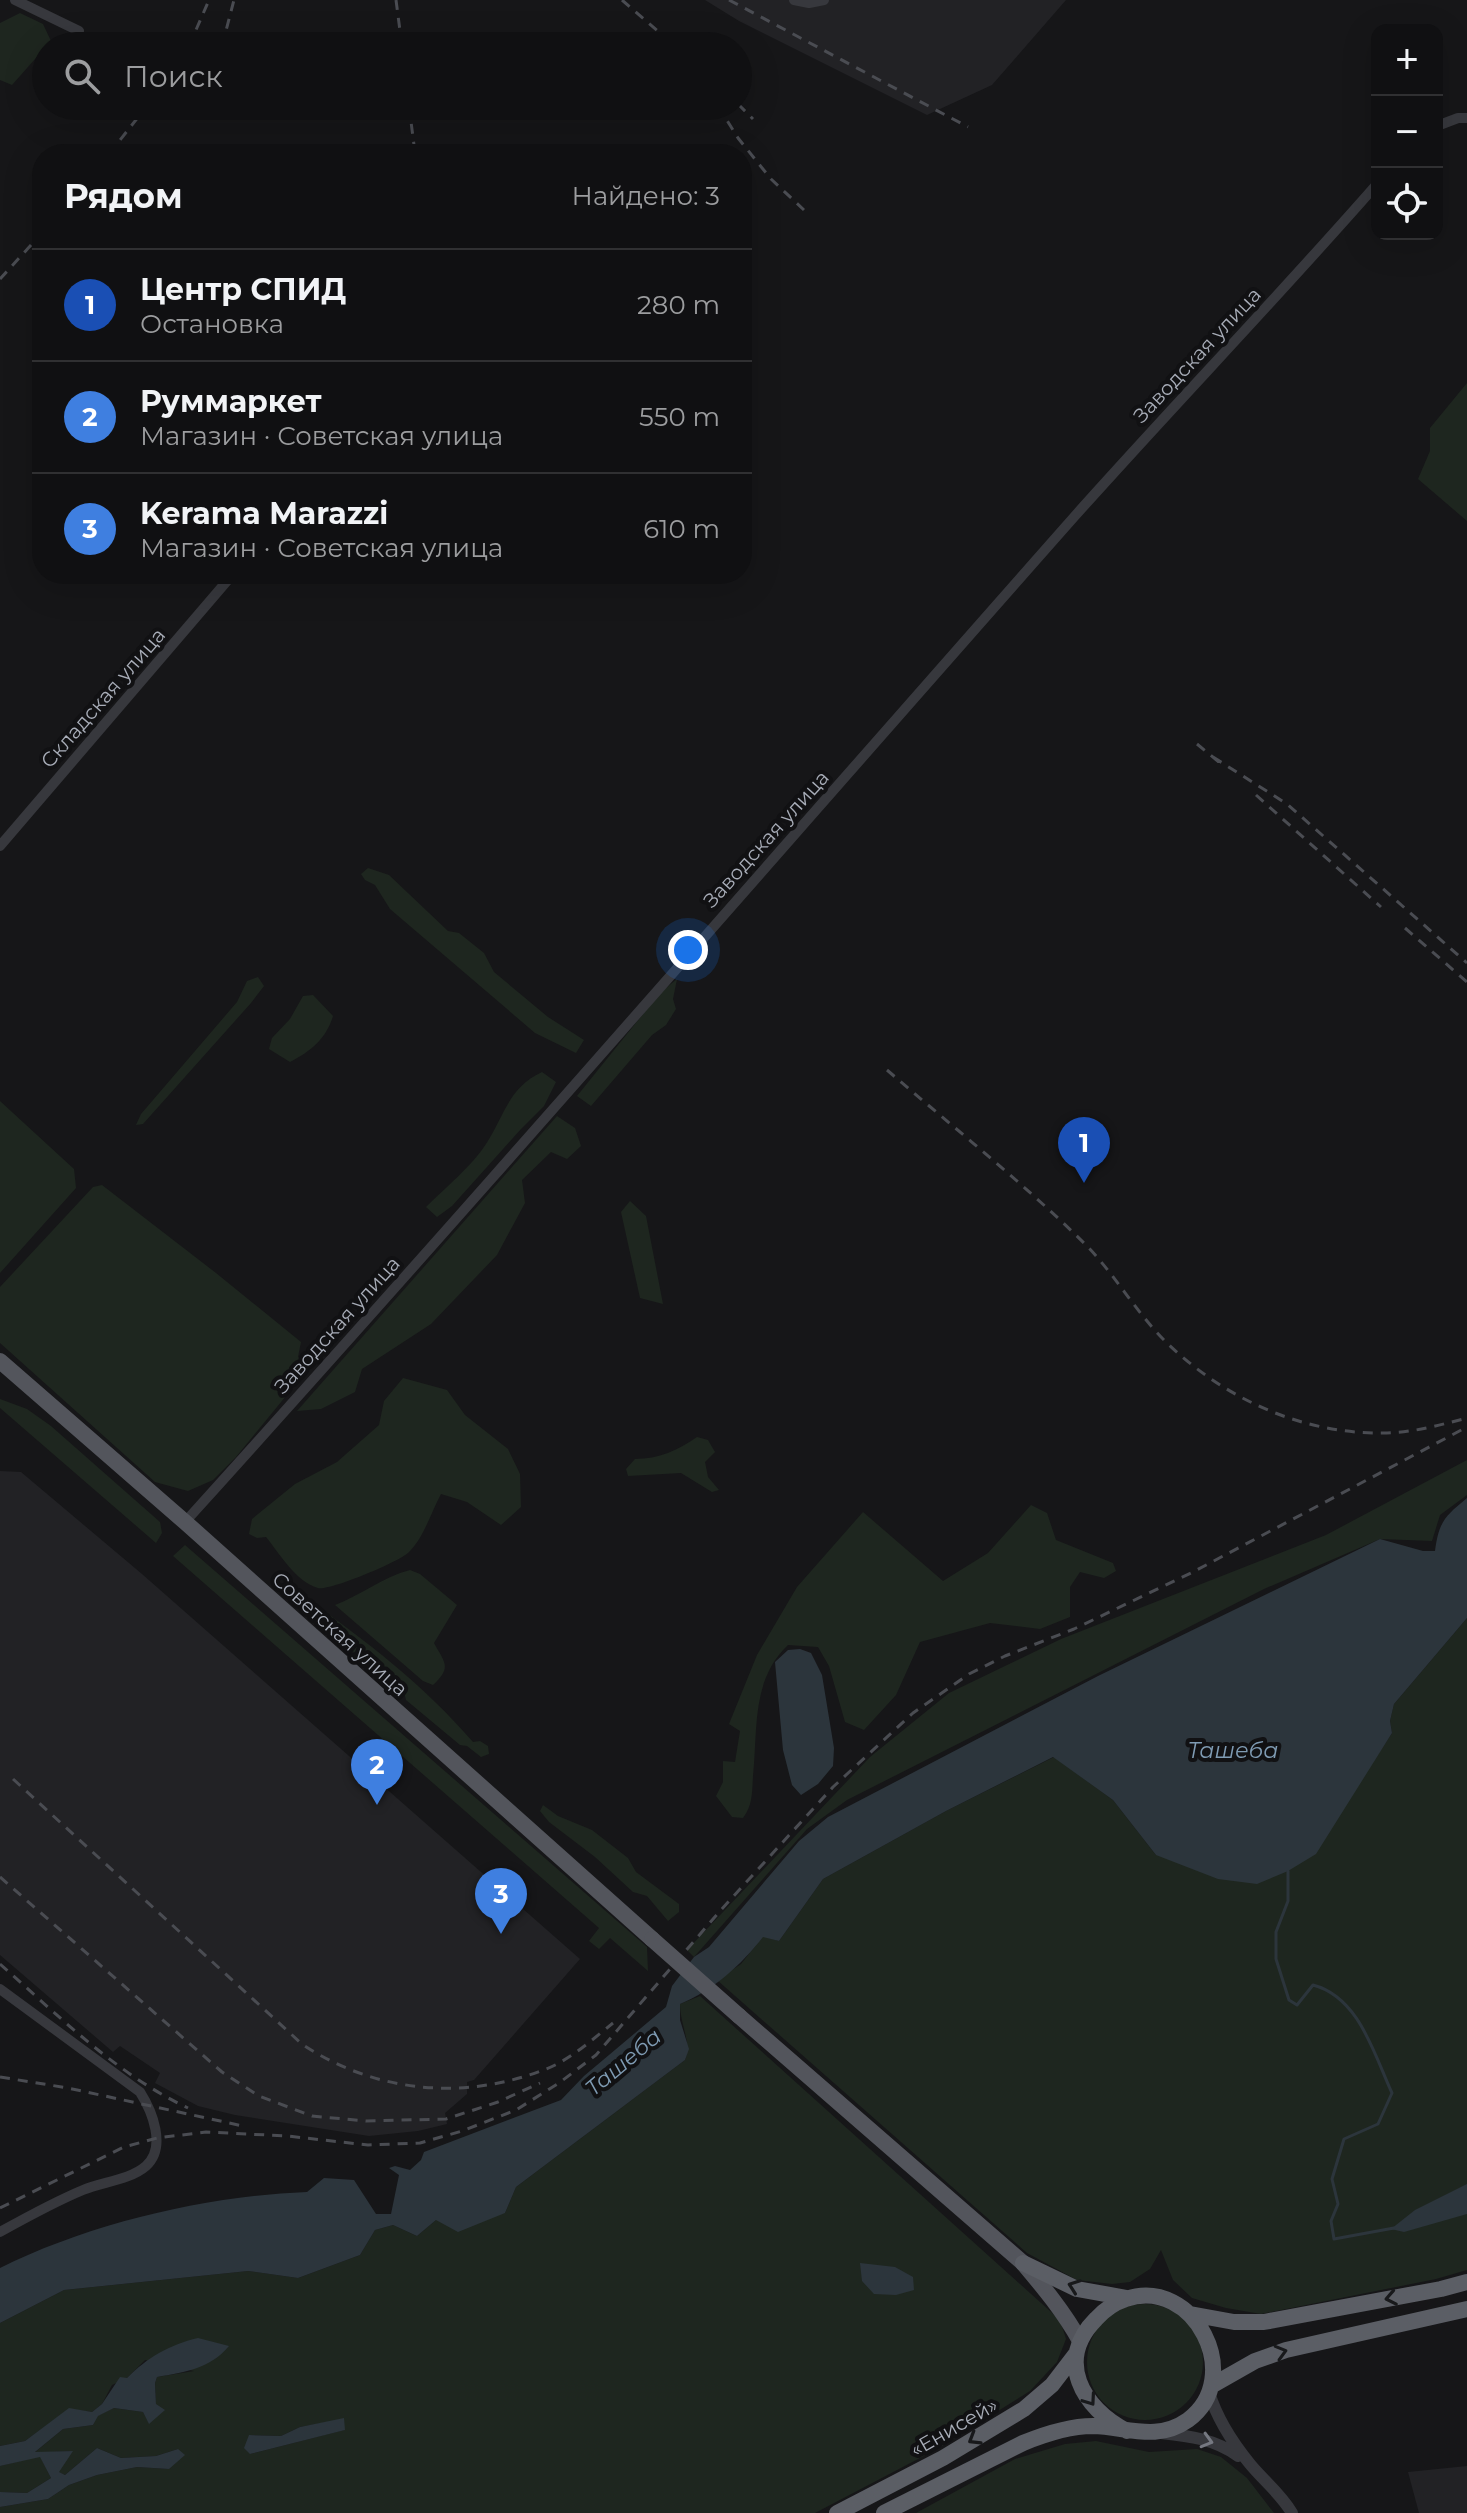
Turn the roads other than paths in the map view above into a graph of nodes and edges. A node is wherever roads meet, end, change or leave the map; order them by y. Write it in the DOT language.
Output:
graph roads {
  1 [pos="15,0"];
  2 [pos="794,0"];
  3 [pos="824,0"];
  4 [pos="79,31"];
  5 [pos="1467,118"];
  6 [pos="1443,124"];
  7 [pos="1371,191"];
  8 [pos="224,584"];
  9 [pos="0,846"];
  10 [pos="0,1361"];
  11 [pos="185,1522"];
  12 [pos="0,1989"];
  13 [pos="0,2232"];
  14 [pos="1023,2263"];
  15 [pos="1467,2282"];
  16 [pos="1129,2298"];
  17 [pos="1467,2309"];
  18 [pos="1190,2314"];
  19 [pos="1078,2348"];
  20 [pos="1210,2389"];
  21 [pos="1127,2431"];
  22 [pos="1158,2433"];
  23 [pos="1250,2465"];
  24 [pos="837,2513"];
  25 [pos="884,2513"];
  26 [pos="1292,2513"];
  1 -- 4 [label="street"];
  2 -- 3 [label="street"];
  5 -- 6 [label="street"];
  7 -- 11 [label="street, Заводская улица"];
  8 -- 9 [label="street, Складская улица"];
  10 -- 11 [label="main road, Советская улица"];
  11 -- 14 [label="main road, Советская улица, bridge"];
  12 -- 13 [label="street"];
  16 -- 14 [label="highway, one-way"];
  14 -- 19 [label="main road, Советская улица"];
  15 -- 18 [label="highway, one-way"];
  16 -- 18 [label="highway"];
  16 -- 19 [label="highway, «Енисей»"];
  20 -- 17 [label="highway, one-way"];
  18 -- 20 [label="highway"];
  19 -- 21 [label="highway, one-way"];
  19 -- 24 [label="highway, «Енисей», one-way"];
  20 -- 22 [label="highway"];
  20 -- 23 [label="street"];
  21 -- 22 [label="highway"];
  21 -- 25 [label="highway"];
  22 -- 23 [label="street, one-way"];
  23 -- 26 [label="street"];
}
